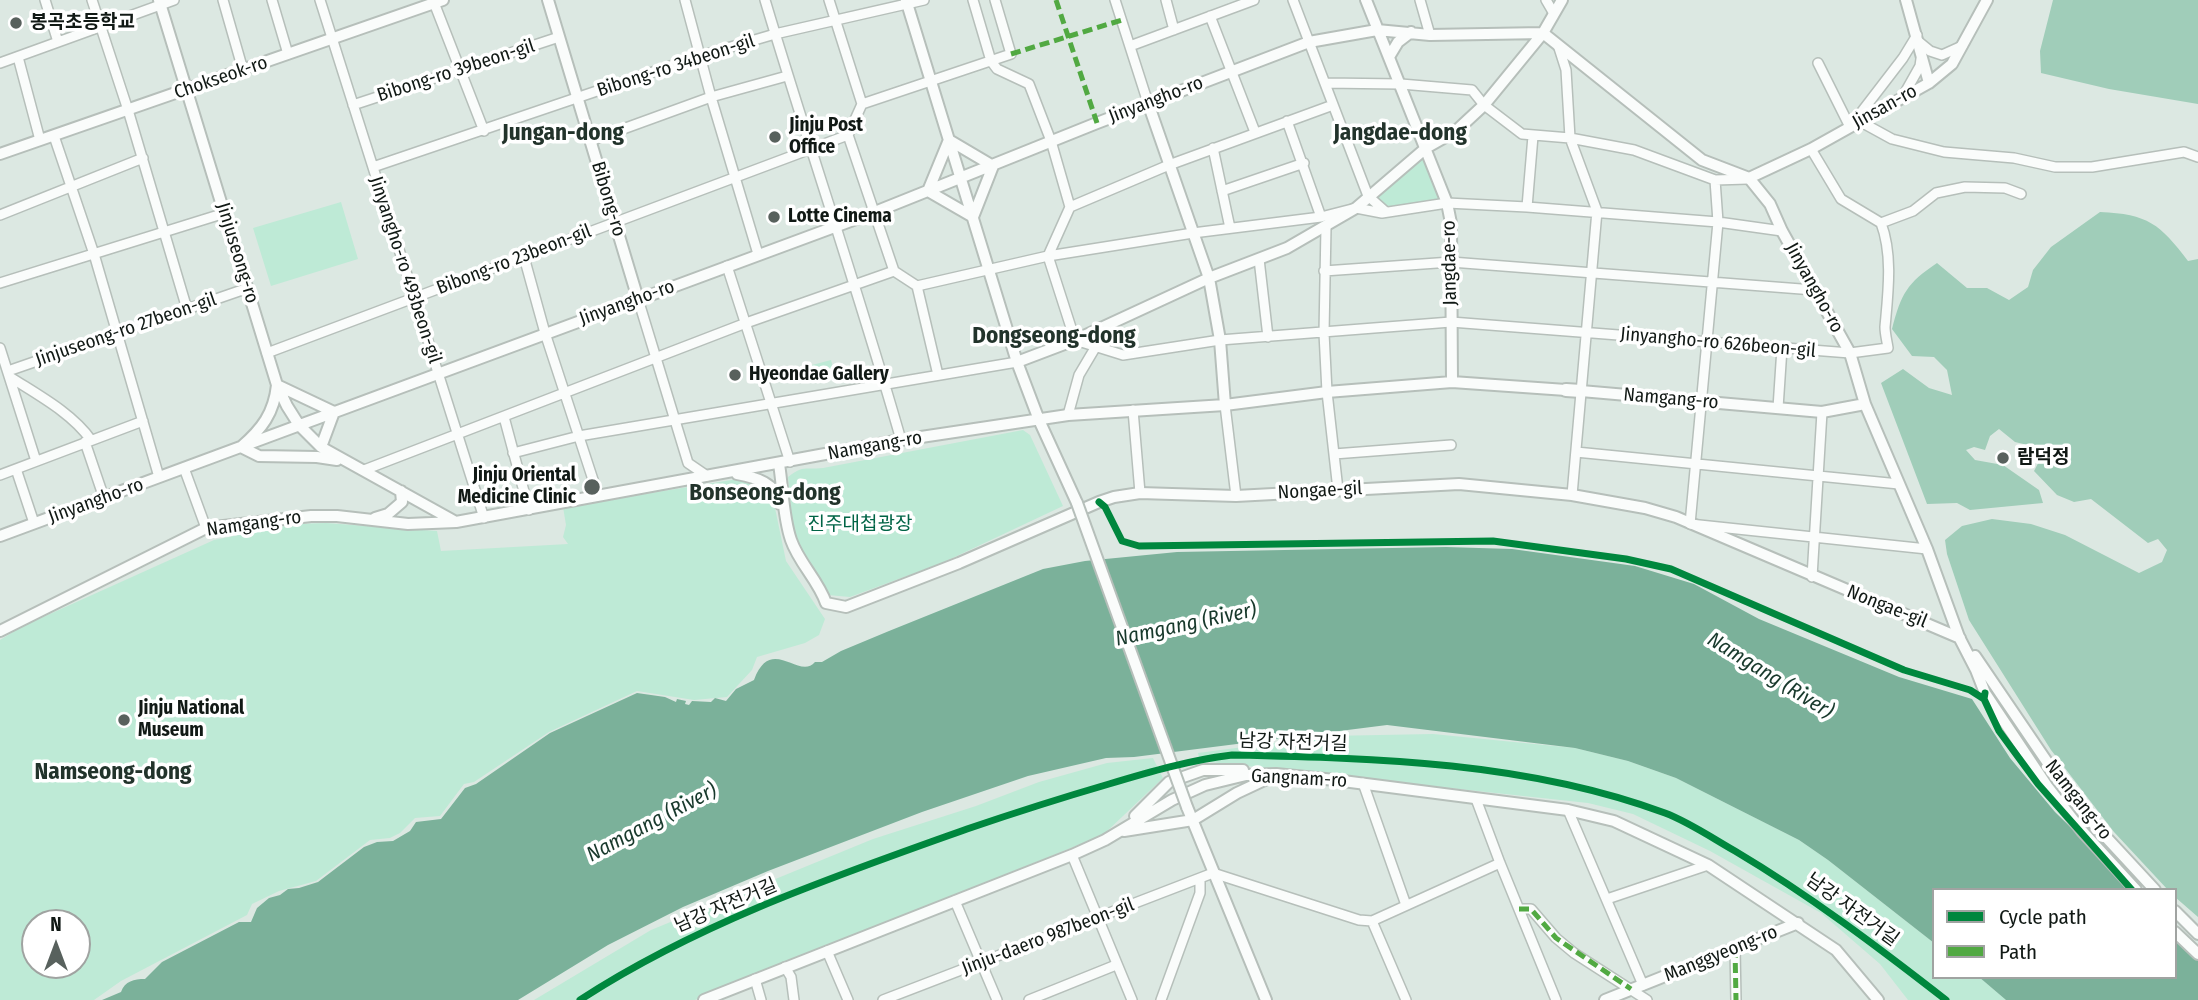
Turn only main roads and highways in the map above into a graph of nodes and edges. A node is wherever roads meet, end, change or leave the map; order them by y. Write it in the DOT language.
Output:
graph roads {
  1 [pos="1566,390"];
  2 [pos="1581,391"];
  1 -- 2 [label="main road, Namgang-ro"];
}
